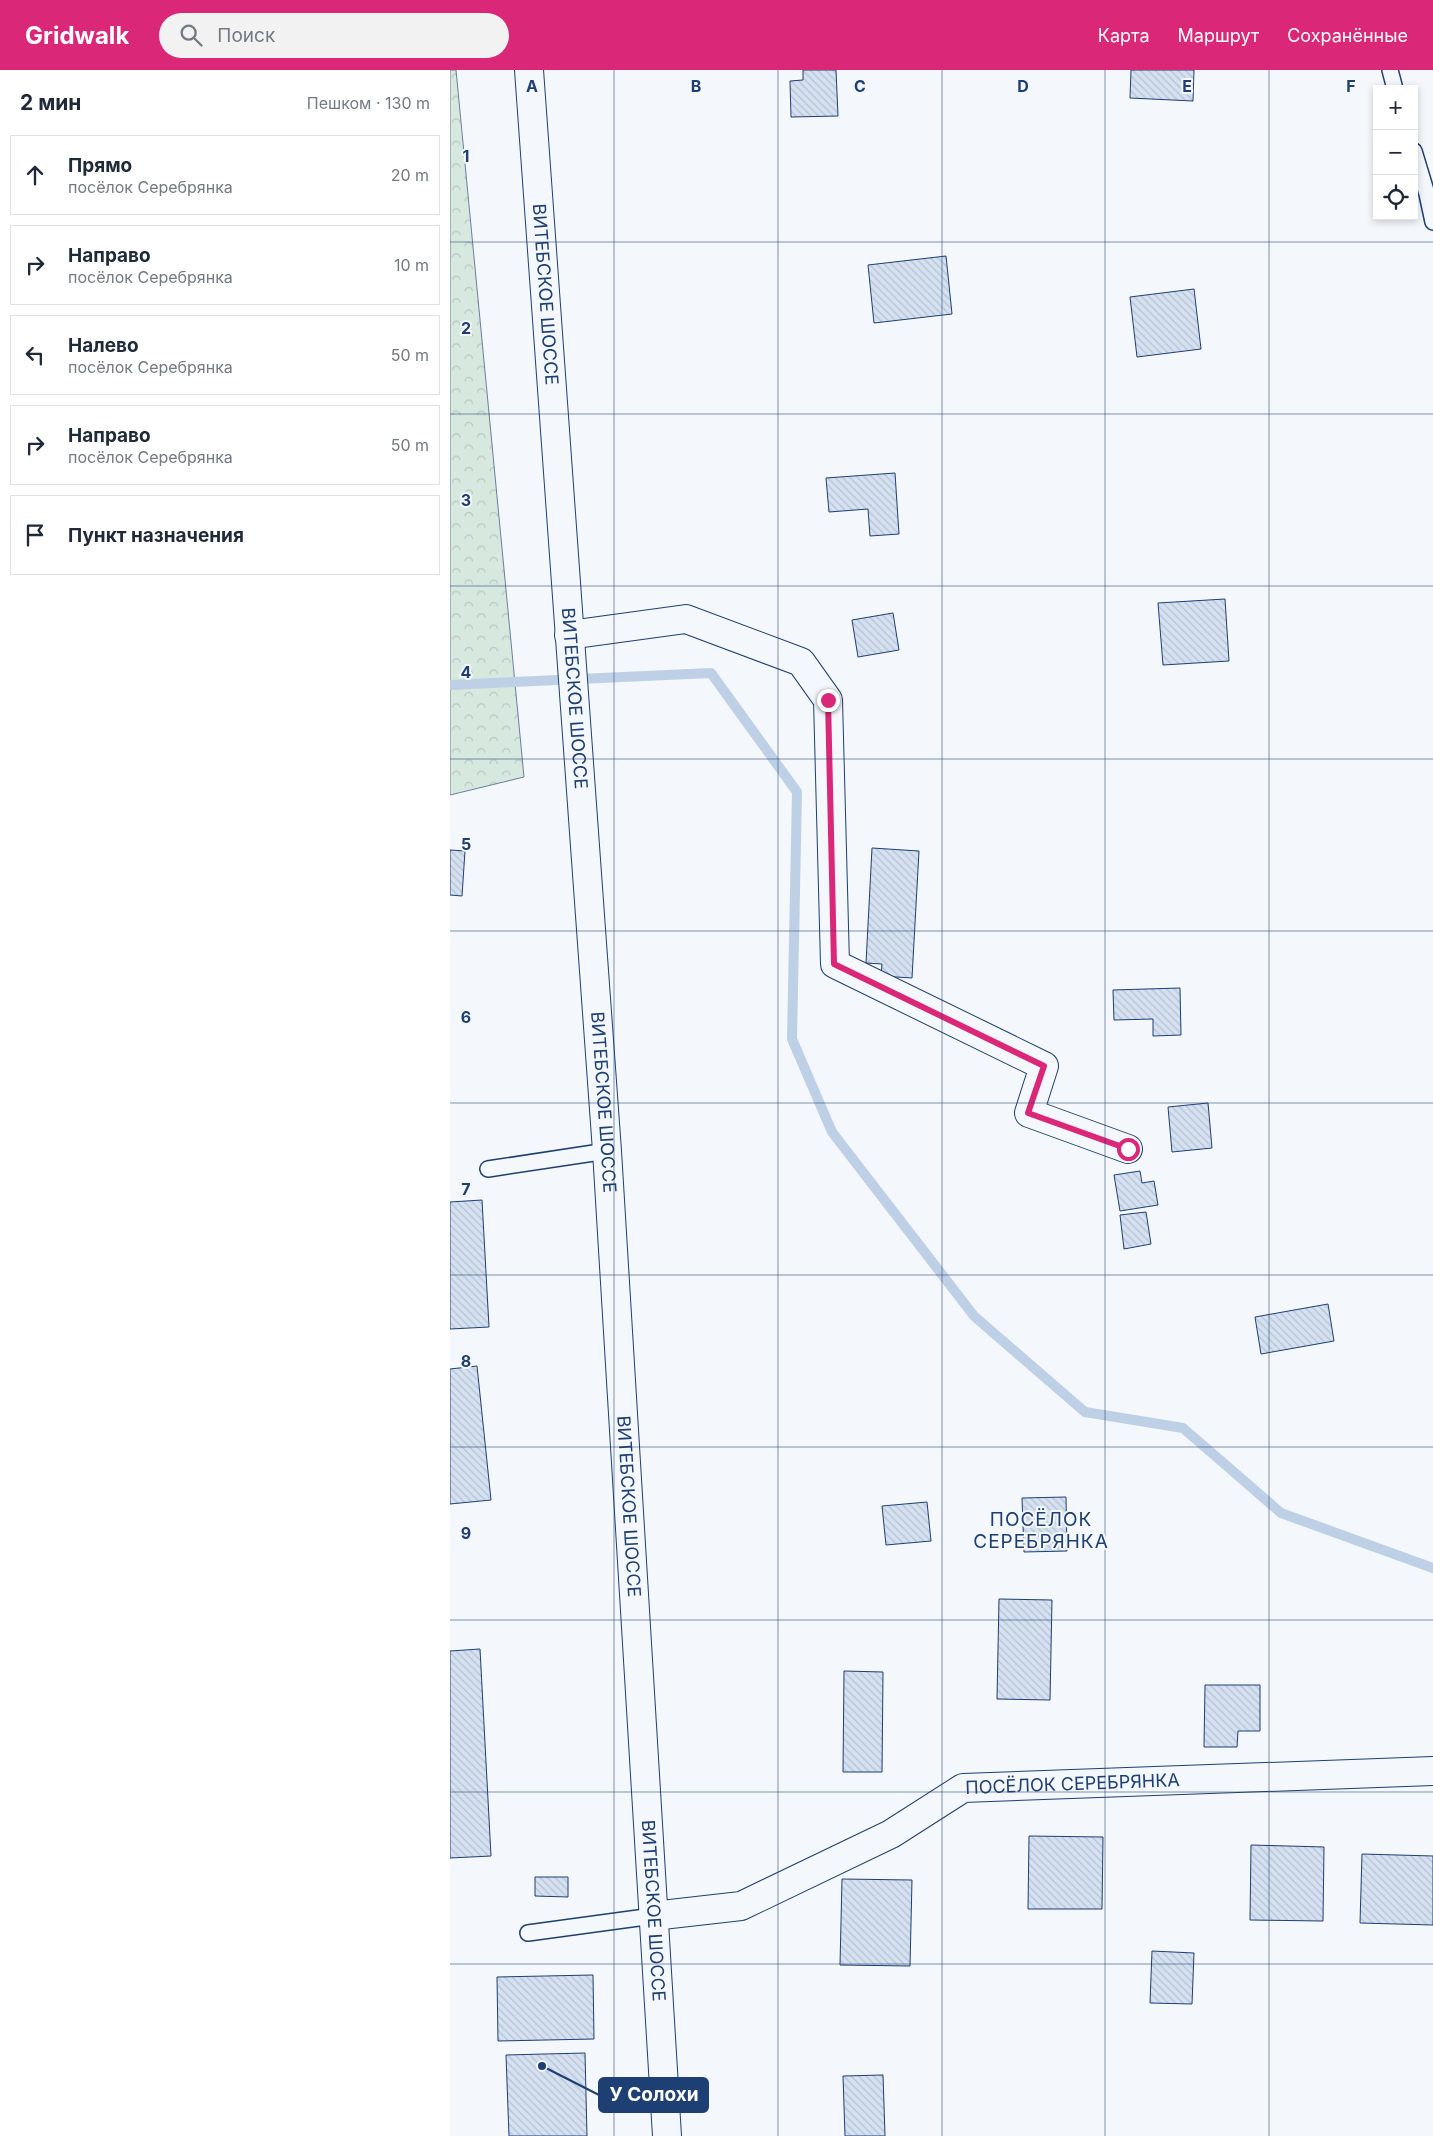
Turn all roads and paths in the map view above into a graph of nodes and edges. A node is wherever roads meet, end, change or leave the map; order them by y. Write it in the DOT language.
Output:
graph roads {
  1 [pos="529,70"];
  2 [pos="1390,70"];
  3 [pos="1394,85"];
  4 [pos="1418,164"];
  5 [pos="1433,222"];
  6 [pos="568,635"];
  7 [pos="1128,1149"];
  8 [pos="607,1151"];
  9 [pos="488,1169"];
  10 [pos="1433,1771"];
  11 [pos="653,1916"];
  12 [pos="528,1934"];
  13 [pos="667,2136"];
  1 -- 6 [label="main road, ВИТЕБСКОЕ ШОССЕ"];
  2 -- 3 [label="lane"];
  4 -- 5 [label="lane"];
  6 -- 7 [label="main road"];
  6 -- 8 [label="main road, ВИТЕБСКОЕ ШОССЕ"];
  8 -- 9 [label="lane"];
  8 -- 11 [label="main road, ВИТЕБСКОЕ ШОССЕ"];
  10 -- 11 [label="main road, ПОСЁЛОК СЕРЕБРЯНКА"];
  11 -- 12 [label="lane"];
  11 -- 13 [label="main road, ВИТЕБСКОЕ ШОССЕ"];
}
